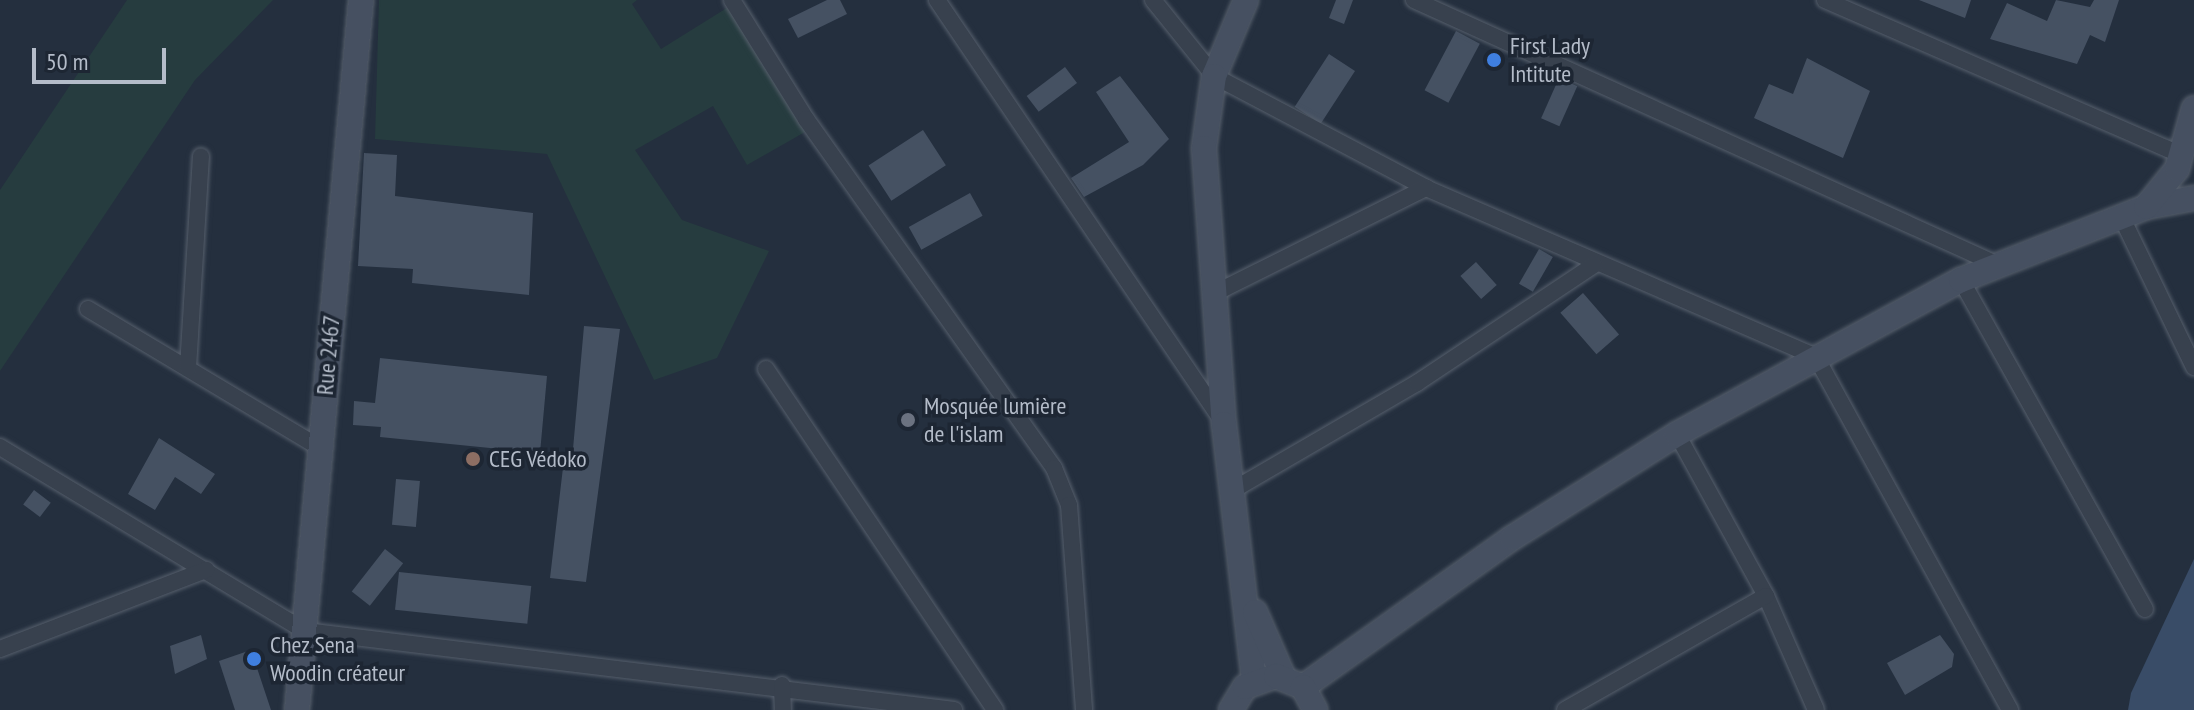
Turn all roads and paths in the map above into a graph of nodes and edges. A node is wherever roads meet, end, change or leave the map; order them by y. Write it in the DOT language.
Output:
graph roads {
  1 [pos="361,0"];
  2 [pos="732,0"];
  3 [pos="937,0"];
  4 [pos="1153,0"];
  5 [pos="1246,0"];
  6 [pos="1414,0"];
  7 [pos="1825,0"];
  8 [pos="1214,76"];
  9 [pos="2194,108"];
  10 [pos="2188,149"];
  11 [pos="201,156"];
  12 [pos="1426,188"];
  13 [pos="2194,198"];
  14 [pos="2146,207"];
  15 [pos="2121,216"];
  16 [pos="1996,264"];
  17 [pos="1594,265"];
  18 [pos="1961,280"];
  19 [pos="1213,294"];
  20 [pos="88,309"];
  21 [pos="1816,357"];
  22 [pos="2194,367"];
  23 [pos="188,368"];
  24 [pos="766,369"];
  25 [pos="1224,424"];
  26 [pos="1677,434"];
  27 [pos="0,447"];
  28 [pos="320,448"];
  29 [pos="1233,490"];
  30 [pos="206,570"];
  31 [pos="1246,592"];
  32 [pos="1766,596"];
  33 [pos="2145,609"];
  34 [pos="305,631"];
  35 [pos="0,649"];
  36 [pos="1254,680"];
  37 [pos="782,685"];
  38 [pos="1303,694"];
  39 [pos="1228,709"];
  40 [pos="297,710"];
  41 [pos="783,710"];
  42 [pos="949,710"];
  43 [pos="995,710"];
  44 [pos="1084,710"];
  45 [pos="1565,710"];
  46 [pos="1816,710"];
  47 [pos="2010,710"];
  1 -- 28 [label="street, Rue 2467"];
  2 -- 44 [label="street"];
  3 -- 25 [label="street"];
  4 -- 8 [label="street"];
  5 -- 8 [label="street"];
  6 -- 16 [label="street"];
  7 -- 10 [label="street"];
  8 -- 12 [label="street"];
  8 -- 19 [label="street"];
  9 -- 10 [label="street"];
  10 -- 14 [label="street"];
  11 -- 23 [label="street"];
  12 -- 17 [label="street"];
  12 -- 19 [label="street"];
  13 -- 14 [label="street"];
  14 -- 15 [label="street"];
  15 -- 16 [label="street"];
  15 -- 22 [label="street"];
  16 -- 18 [label="street"];
  17 -- 21 [label="street"];
  17 -- 29 [label="street"];
  18 -- 21 [label="street"];
  18 -- 33 [label="street"];
  19 -- 25 [label="street"];
  20 -- 23 [label="street"];
  21 -- 26 [label="street"];
  21 -- 47 [label="street"];
  23 -- 28 [label="street"];
  24 -- 43 [label="street"];
  25 -- 29 [label="street"];
  26 -- 32 [label="street"];
  26 -- 38 [label="street"];
  27 -- 30 [label="street"];
  28 -- 34 [label="street, Rue 2467"];
  29 -- 31 [label="street"];
  30 -- 34 [label="street"];
  30 -- 35 [label="street"];
  31 -- 36 [label="street"];
  31 -- 38 [label="street"];
  32 -- 45 [label="street"];
  32 -- 46 [label="street"];
  34 -- 37 [label="street"];
  34 -- 40 [label="street, Rue 2467"];
  36 -- 38 [label="street"];
  36 -- 39 [label="street"];
  37 -- 41 [label="street"];
  37 -- 42 [label="street"];
}
